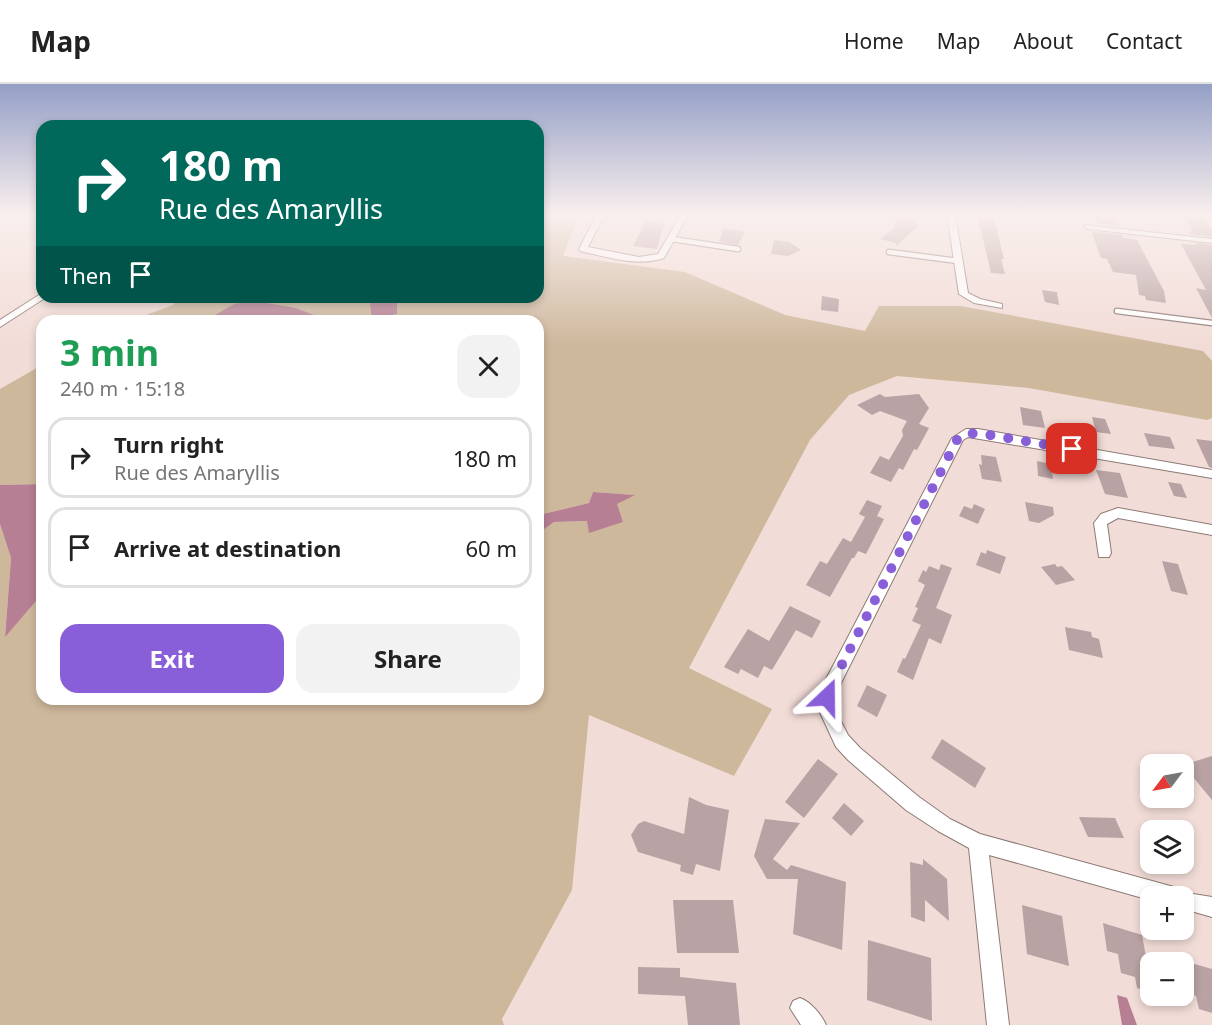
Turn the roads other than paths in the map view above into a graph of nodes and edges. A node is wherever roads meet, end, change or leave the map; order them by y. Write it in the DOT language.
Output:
graph roads {
  1 [pos="635,258"];
  2 [pos="656,258"];
  3 [pos="934,258"];
  4 [pos="958,258"];
  5 [pos="958,261"];
  6 [pos="36,300"];
  7 [pos="999,306"];
  8 [pos="1117,311"];
  9 [pos="1212,323"];
  10 [pos="0,324"];
  11 [pos="1212,474"];
  12 [pos="1212,530"];
  13 [pos="1104,553"];
  14 [pos="978,843"];
  15 [pos="1140,888"];
  16 [pos="1194,903"];
  17 [pos="1212,908"];
  18 [pos="800,1008"];
  19 [pos="815,1025"];
  20 [pos="998,1025"];
  1 -- 2 [label="street"];
  3 -- 5 [label="lane"];
  4 -- 5 [label="street"];
  5 -- 7 [label="street"];
  6 -- 10 [label="street"];
  8 -- 9 [label="lane"];
  11 -- 14 [label="street"];
  12 -- 13 [label="street"];
  14 -- 15 [label="street"];
  14 -- 20 [label="street"];
  16 -- 17 [label="street"];
  18 -- 19 [label="street"];
}
